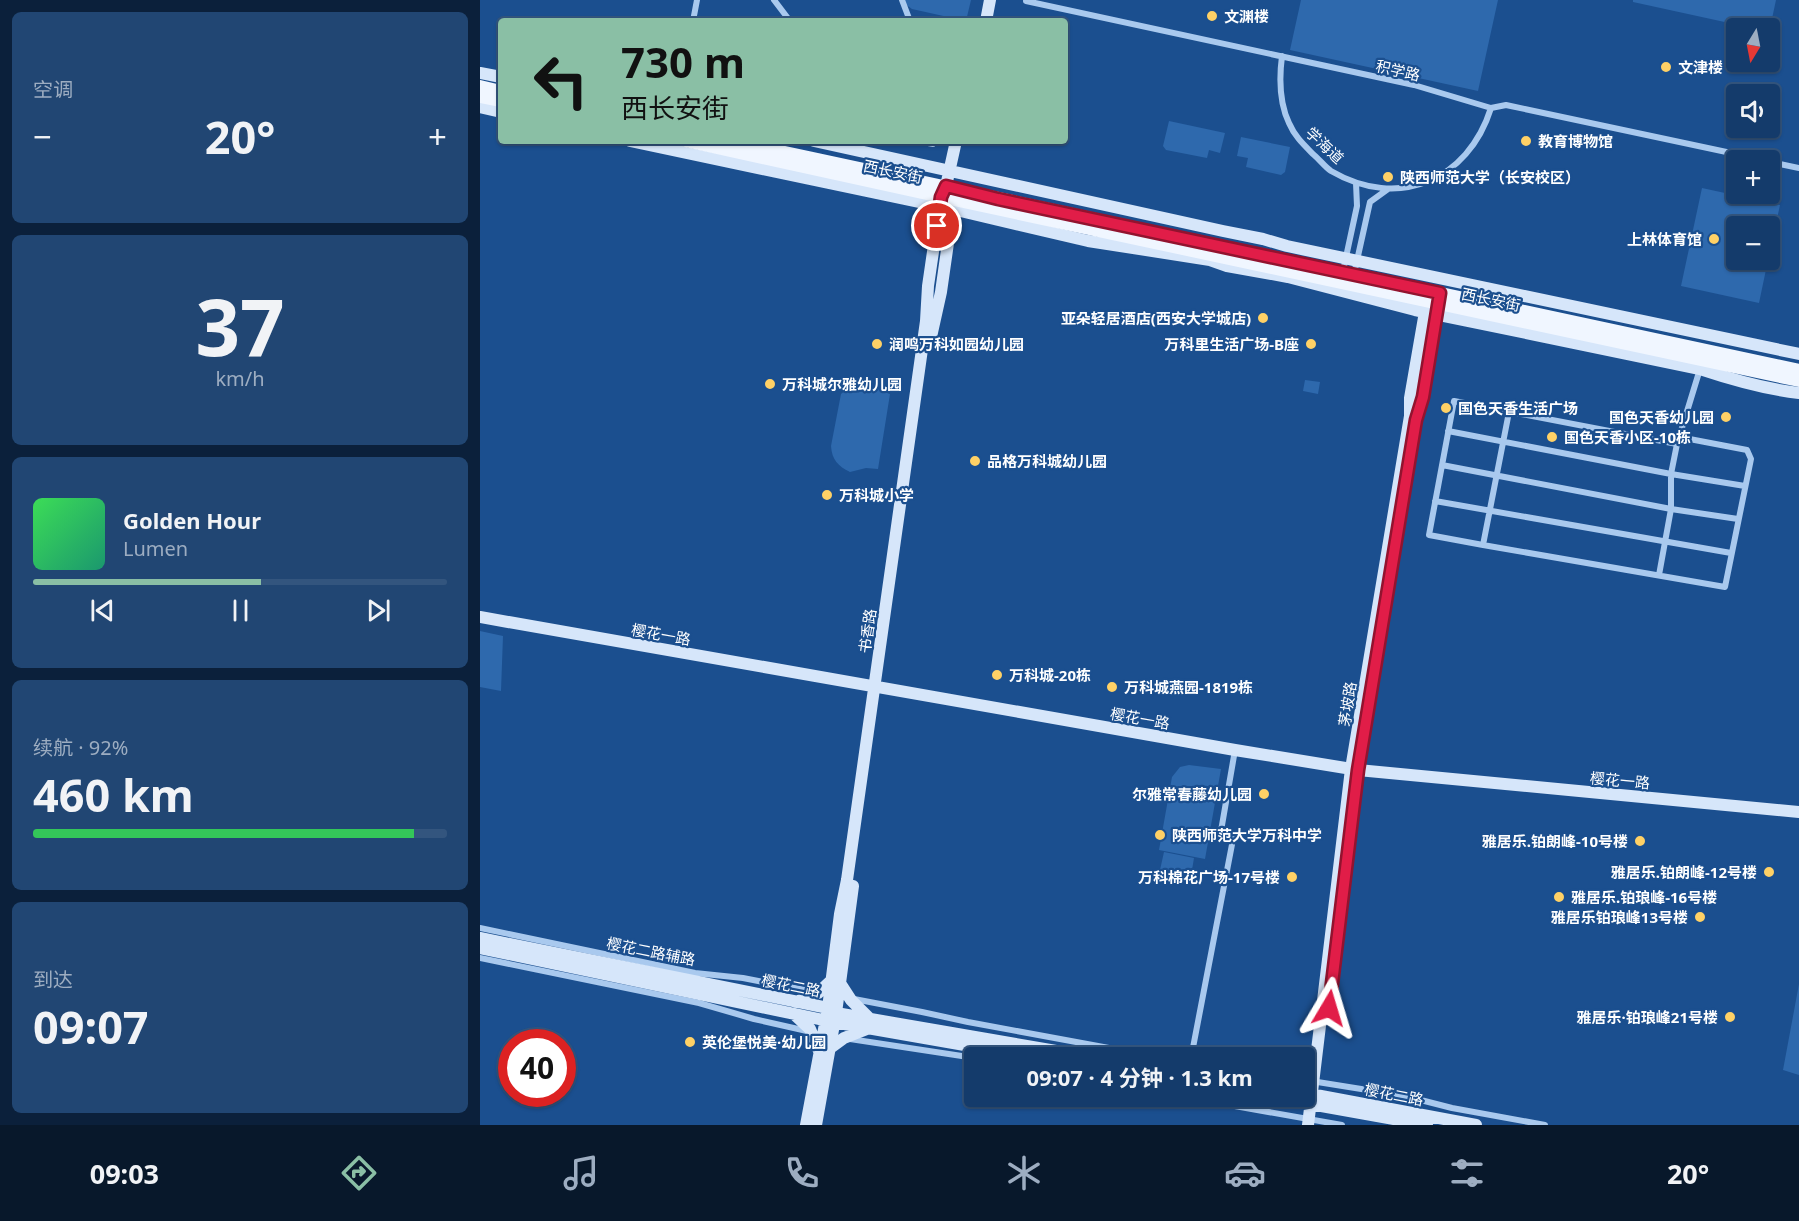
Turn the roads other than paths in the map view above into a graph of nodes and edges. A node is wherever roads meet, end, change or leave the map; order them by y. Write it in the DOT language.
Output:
graph roads {
  1 [pos="697,0"];
  2 [pos="774,0"];
  3 [pos="902,0"];
  4 [pos="985,0"];
  5 [pos="990,0"];
  6 [pos="1026,1"];
  7 [pos="694,18"];
  8 [pos="788,18"];
  9 [pos="909,18"];
  10 [pos="982,18"];
  11 [pos="987,18"];
  12 [pos="1281,56"];
  13 [pos="480,73"];
  14 [pos="498,76"];
  15 [pos="480,86"];
  16 [pos="498,90"];
  17 [pos="480,97"];
  18 [pos="498,100"];
  19 [pos="480,107"];
  20 [pos="1491,108"];
  21 [pos="498,110"];
  22 [pos="647,144"];
  23 [pos="699,144"];
  24 [pos="743,144"];
  25 [pos="828,144"];
  26 [pos="957,144"];
  27 [pos="1726,152"];
  28 [pos="1780,164"];
  29 [pos="1799,168"];
  30 [pos="952,171"];
  31 [pos="1356,183"];
  32 [pos="1404,188"];
  33 [pos="948,198"];
  34 [pos="1351,260"];
  35 [pos="1349,273"];
  36 [pos="1433,302"];
  37 [pos="1799,354"];
  38 [pos="1702,365"];
  39 [pos="1799,370"];
  40 [pos="1799,381"];
  41 [pos="1799,393"];
  42 [pos="1509,412"];
  43 [pos="1448,431"];
  44 [pos="1679,437"];
  45 [pos="1504,441"];
  46 [pos="1677,444"];
  47 [pos="1442,465"];
  48 [pos="1671,474"];
  49 [pos="1496,475"];
  50 [pos="1745,486"];
  51 [pos="1436,501"];
  52 [pos="1671,508"];
  53 [pos="1490,511"];
  54 [pos="1738,519"];
  55 [pos="1665,541"];
  56 [pos="1483,545"];
  57 [pos="1731,553"];
  58 [pos="1659,574"];
  59 [pos="480,617"];
  60 [pos="877,687"];
  61 [pos="1235,750"];
  62 [pos="1355,769"];
  63 [pos="1799,812"];
  64 [pos="480,928"];
  65 [pos="480,938"];
  66 [pos="480,948"];
  67 [pos="480,958"];
  68 [pos="836,981"];
  69 [pos="818,993"];
  70 [pos="850,998"];
  71 [pos="794,1007"];
  72 [pos="830,1015"];
  73 [pos="870,1024"];
  74 [pos="811,1031"];
  75 [pos="844,1038"];
  76 [pos="984,1047"];
  77 [pos="1024,1047"];
  78 [pos="1102,1047"];
  79 [pos="1193,1047"];
  80 [pos="824,1050"];
  81 [pos="964,1056"];
  82 [pos="1315,1077"];
  83 [pos="1315,1092"];
  84 [pos="1315,1092"];
  85 [pos="1315,1093"];
  86 [pos="1238,1107"];
  87 [pos="1312,1107"];
  88 [pos="1312,1122"];
  89 [pos="806,1125"];
  90 [pos="816,1125"];
  91 [pos="1342,1125"];
  92 [pos="1427,1125"];
  93 [pos="1476,1125"];
  94 [pos="1545,1125"];
  1 -- 7 [label="street"];
  2 -- 8 [label="street"];
  3 -- 9 [label="street"];
  4 -- 10 [label="street"];
  5 -- 11 [label="street"];
  6 -- 12 [label="street, 积学路"];
  12 -- 20 [label="street, 积学路"];
  12 -- 31 [label="street, 学海道"];
  13 -- 14 [label="street"];
  15 -- 16 [label="main road"];
  17 -- 18 [label="main road"];
  19 -- 21 [label="street"];
  20 -- 27 [label="street, 积学路"];
  20 -- 32 [label="street"];
  22 -- 33 [label="street"];
  23 -- 33 [label="main road, 西长安街"];
  24 -- 33 [label="main road, 西长安街"];
  25 -- 30 [label="street"];
  26 -- 30 [label="street, 书香路"];
  28 -- 29 [label="street"];
  30 -- 33 [label="street, 书香路"];
  30 -- 34 [label="street"];
  31 -- 32 [label="street, 学海道"];
  31 -- 34 [label="street"];
  32 -- 34 [label="street"];
  33 -- 35 [label="main road, 西长安街"];
  33 -- 36 [label="main road, 西长安街"];
  33 -- 60 [label="street, 书香路"];
  34 -- 35 [label="street"];
  34 -- 35 [label="street"];
  34 -- 37 [label="street"];
  35 -- 36 [label="main road, 西长安街"];
  36 -- 38 [label="main road, 西长安街"];
  36 -- 39 [label="main road, 西长安街"];
  36 -- 62 [label="street, 茅坡路"];
  38 -- 40 [label="main road, 西长安街"];
  38 -- 41 [label="street"];
  38 -- 44 [label="street"];
  42 -- 43 [label="street"];
  42 -- 45 [label="street"];
  42 -- 46 [label="street"];
  43 -- 45 [label="street"];
  43 -- 47 [label="street"];
  44 -- 46 [label="street"];
  44 -- 50 [label="street"];
  45 -- 48 [label="street"];
  45 -- 49 [label="street"];
  46 -- 48 [label="street"];
  47 -- 49 [label="street"];
  47 -- 51 [label="street"];
  48 -- 50 [label="street"];
  48 -- 52 [label="street"];
  49 -- 52 [label="street"];
  49 -- 53 [label="street"];
  50 -- 54 [label="street"];
  51 -- 53 [label="street"];
  51 -- 56 [label="street"];
  52 -- 54 [label="street"];
  52 -- 55 [label="street"];
  53 -- 55 [label="street"];
  53 -- 56 [label="street"];
  54 -- 57 [label="street"];
  55 -- 57 [label="street"];
  55 -- 58 [label="street"];
  56 -- 58 [label="street"];
  57 -- 58 [label="street"];
  59 -- 60 [label="street, 樱花一路"];
  60 -- 61 [label="street, 樱花一路"];
  60 -- 68 [label="street, 书香路"];
  61 -- 62 [label="street, 樱花一路"];
  61 -- 79 [label="street"];
  62 -- 63 [label="street, 樱花一路"];
  62 -- 82 [label="street, 茅坡路"];
  64 -- 69 [label="street, 樱花二路辅路"];
  65 -- 71 [label="street, 樱花二路"];
  66 -- 71 [label="street, 樱花二路"];
  67 -- 74 [label="street"];
  68 -- 69 [label="street"];
  68 -- 70 [label="street"];
  68 -- 72 [label="street, 书香路"];
  69 -- 71 [label="street"];
  70 -- 73 [label="street"];
  70 -- 78 [label="street"];
  71 -- 72 [label="street, 樱花二路"];
  71 -- 74 [label="street"];
  72 -- 73 [label="street, 樱花二路"];
  72 -- 80 [label="street, 书香路"];
  73 -- 75 [label="street"];
  73 -- 76 [label="street, 樱花二路"];
  73 -- 77 [label="street, 樱花二路"];
  74 -- 80 [label="street"];
  75 -- 80 [label="street"];
  75 -- 81 [label="street"];
  80 -- 89 [label="street, 书香路"];
  80 -- 90 [label="street, 书香路"];
  83 -- 93 [label="street, 樱花二路"];
  84 -- 94 [label="street"];
  85 -- 92 [label="street, 樱花二路"];
  86 -- 88 [label="street"];
  87 -- 88 [label="street, 茅坡路"];
  88 -- 91 [label="street"];
}
